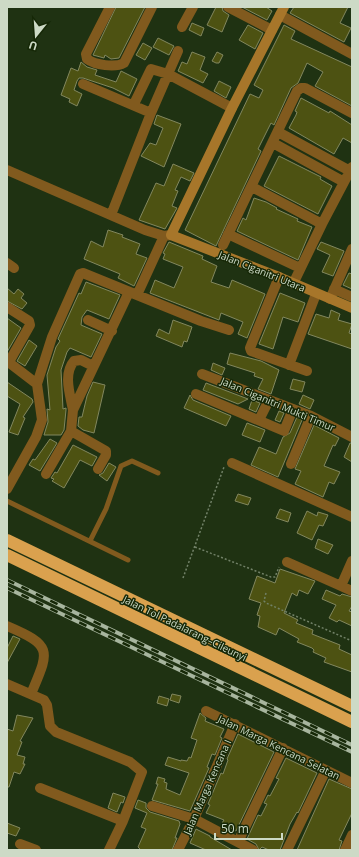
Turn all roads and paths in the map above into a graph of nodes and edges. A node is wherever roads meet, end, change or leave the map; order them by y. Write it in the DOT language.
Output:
graph roads {
  1 [pos="110,7"];
  2 [pos="152,7"];
  3 [pos="193,7"];
  4 [pos="228,7"];
  5 [pos="282,11"];
  6 [pos="182,27"];
  7 [pos="272,30"];
  8 [pos="178,51"];
  9 [pos="352,54"];
  10 [pos="168,74"];
  11 [pos="83,84"];
  12 [pos="134,104"];
  13 [pos="232,108"];
  14 [pos="151,113"];
  15 [pos="352,113"];
  16 [pos="278,132"];
  17 [pos="273,143"];
  18 [pos="351,169"];
  19 [pos="7,170"];
  20 [pos="344,182"];
  21 [pos="252,187"];
  22 [pos="110,215"];
  23 [pos="322,224"];
  24 [pos="228,234"];
  25 [pos="167,236"];
  26 [pos="224,244"];
  27 [pos="352,249"];
  28 [pos="300,268"];
  29 [pos="279,277"];
  30 [pos="293,284"];
  31 [pos="334,290"];
  32 [pos="133,294"];
  33 [pos="316,294"];
  34 [pos="352,297"];
  35 [pos="330,299"];
  36 [pos="7,307"];
  37 [pos="352,308"];
  38 [pos="88,320"];
  39 [pos="229,330"];
  40 [pos="112,331"];
  41 [pos="8,362"];
  42 [pos="289,365"];
  43 [pos="93,366"];
  44 [pos="307,371"];
  45 [pos="202,374"];
  46 [pos="38,384"];
  47 [pos="196,394"];
  48 [pos="269,400"];
  49 [pos="293,409"];
  50 [pos="73,410"];
  51 [pos="311,416"];
  52 [pos="259,420"];
  53 [pos="71,431"];
  54 [pos="352,437"];
  55 [pos="232,463"];
  56 [pos="291,464"];
  57 [pos="98,469"];
  58 [pos="158,473"];
  59 [pos="46,474"];
  60 [pos="7,488"];
  61 [pos="7,501"];
  62 [pos="352,517"];
  63 [pos="7,540"];
  64 [pos="90,541"];
  65 [pos="195,547"];
  66 [pos="7,555"];
  67 [pos="128,560"];
  68 [pos="352,561"];
  69 [pos="287,562"];
  70 [pos="183,578"];
  71 [pos="341,586"];
  72 [pos="352,591"];
  73 [pos="266,593"];
  74 [pos="7,626"];
  75 [pos="352,642"];
  76 [pos="7,684"];
  77 [pos="31,694"];
  78 [pos="352,706"];
  79 [pos="206,711"];
  80 [pos="352,722"];
  81 [pos="235,724"];
  82 [pos="283,748"];
  83 [pos="326,770"];
  84 [pos="352,783"];
  85 [pos="40,788"];
  86 [pos="152,806"];
  87 [pos="194,819"];
  88 [pos="123,821"];
  89 [pos="352,835"];
  90 [pos="238,842"];
  91 [pos="20,844"];
  92 [pos="36,850"];
  93 [pos="109,850"];
  94 [pos="178,850"];
  95 [pos="253,850"];
  96 [pos="287,850"];
  97 [pos="344,850"];
  1 -- 2 [label="street"];
  3 -- 6 [label="street"];
  4 -- 7 [label="street"];
  5 -- 7 [label="street"];
  5 -- 9 [label="street"];
  7 -- 13 [label="street"];
  8 -- 10 [label="street"];
  10 -- 12 [label="street"];
  10 -- 13 [label="street"];
  10 -- 14 [label="street"];
  11 -- 12 [label="street"];
  12 -- 14 [label="street"];
  13 -- 25 [label="street"];
  14 -- 22 [label="street"];
  15 -- 16 [label="street"];
  16 -- 17 [label="street"];
  16 -- 18 [label="street"];
  17 -- 20 [label="street"];
  17 -- 21 [label="street"];
  18 -- 20 [label="street"];
  19 -- 22 [label="street"];
  20 -- 23 [label="street"];
  21 -- 23 [label="street"];
  21 -- 24 [label="street"];
  22 -- 25 [label="street"];
  23 -- 28 [label="street"];
  24 -- 26 [label="street"];
  24 -- 28 [label="street"];
  25 -- 29 [label="street, Jalan Ciganitri Utara"];
  25 -- 32 [label="street"];
  27 -- 31 [label="street"];
  28 -- 30 [label="street"];
  29 -- 30 [label="street, Jalan Ciganitri Utara"];
  29 -- 42 [label="street"];
  30 -- 33 [label="street, Jalan Ciganitri Utara"];
  31 -- 34 [label="street"];
  31 -- 35 [label="street"];
  32 -- 39 [label="street"];
  32 -- 40 [label="street"];
  32 -- 46 [label="street"];
  33 -- 35 [label="street, Jalan Ciganitri Utara"];
  33 -- 42 [label="street"];
  35 -- 37 [label="street, Jalan Ciganitri Utara"];
  36 -- 41 [label="street"];
  38 -- 40 [label="street"];
  40 -- 43 [label="street"];
  41 -- 46 [label="street"];
  42 -- 44 [label="street"];
  43 -- 50 [label="street"];
  43 -- 50 [label="street"];
  45 -- 48 [label="street, Jalan Ciganitri Mukti Timur"];
  46 -- 60 [label="street"];
  47 -- 52 [label="street"];
  48 -- 49 [label="street, Jalan Ciganitri Mukti Timur"];
  48 -- 52 [label="street"];
  49 -- 51 [label="street, Jalan Ciganitri Mukti Timur"];
  49 -- 52 [label="street"];
  50 -- 53 [label="street"];
  51 -- 54 [label="street, Jalan Ciganitri Mukti Timur"];
  51 -- 56 [label="street"];
  53 -- 57 [label="street"];
  53 -- 59 [label="street"];
  55 -- 62 [label="street"];
  55 -- 65 [label="path"];
  58 -- 64 [label="lane"];
  61 -- 64 [label="lane"];
  63 -- 78 [label="highway, Jalan Tol Padalarang–Cileunyi"];
  64 -- 67 [label="lane"];
  65 -- 69 [label="path"];
  65 -- 70 [label="path"];
  66 -- 80 [label="highway, Jalan Tol Padalarang–Cileunyi"];
  68 -- 71 [label="street"];
  69 -- 71 [label="street"];
  71 -- 72 [label="street"];
  73 -- 75 [label="path"];
  74 -- 77 [label="street"];
  76 -- 77 [label="street"];
  77 -- 88 [label="street"];
  79 -- 81 [label="street, Jalan Marga Kencana Selatan"];
  81 -- 82 [label="street, Jalan Marga Kencana Selatan"];
  81 -- 87 [label="street, Jalan Marga Kencana I"];
  82 -- 83 [label="street, Jalan Marga Kencana Selatan"];
  82 -- 90 [label="street"];
  83 -- 84 [label="street, Jalan Marga Kencana Selatan"];
  83 -- 96 [label="street"];
  85 -- 88 [label="street"];
  86 -- 87 [label="street"];
  87 -- 90 [label="street"];
  87 -- 94 [label="street, Jalan Marga Kencana I"];
  88 -- 93 [label="street"];
  89 -- 97 [label="street"];
  90 -- 95 [label="street"];
  91 -- 92 [label="street"];
}
